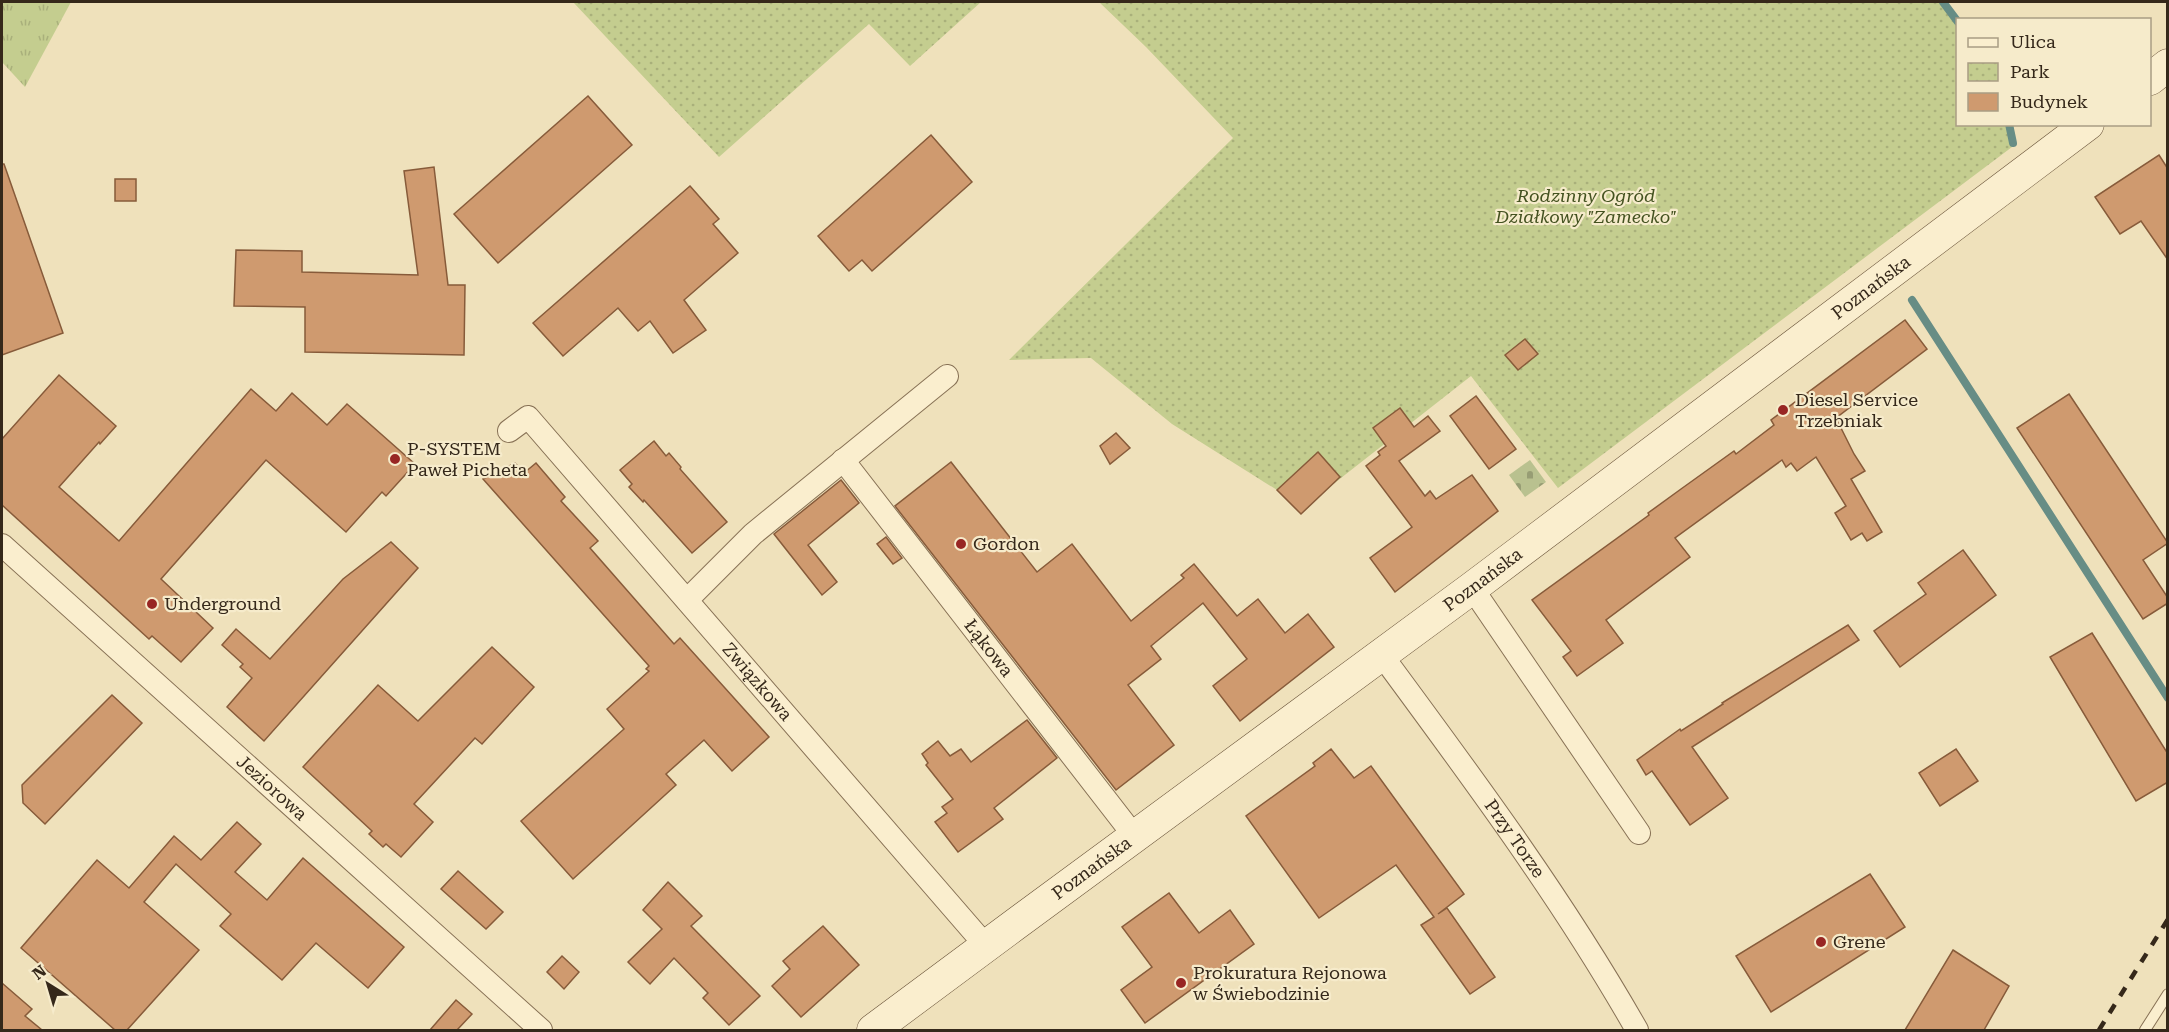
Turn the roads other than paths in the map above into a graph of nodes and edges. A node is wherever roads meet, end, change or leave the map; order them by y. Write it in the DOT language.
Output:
graph roads {
  1 [pos="2168,65"];
  2 [pos="2151,78"];
  3 [pos="2085,126"];
  4 [pos="947,376"];
  5 [pos="509,431"];
  6 [pos="843,459"];
  7 [pos="2,545"];
  8 [pos="1472,588"];
  9 [pos="687,600"];
  10 [pos="1382,654"];
  11 [pos="1639,833"];
  12 [pos="1135,837"];
  13 [pos="986,946"];
  14 [pos="2168,994"];
  15 [pos="542,1030"];
  16 [pos="873,1030"];
  17 [pos="1637,1030"];
  18 [pos="2145,1030"];
  1 -- 2 [label="street"];
  3 -- 8 [label="street, Poznańska"];
  4 -- 6 [label="street"];
  5 -- 9 [label="street, Związkowa"];
  6 -- 9 [label="street"];
  6 -- 12 [label="street, Łąkowa"];
  7 -- 15 [label="street, Jeziorowa"];
  8 -- 10 [label="street, Poznańska"];
  8 -- 11 [label="street"];
  9 -- 13 [label="street, Związkowa"];
  10 -- 12 [label="street, Poznańska"];
  10 -- 17 [label="street, Przy Torze"];
  12 -- 13 [label="street, Poznańska"];
  13 -- 16 [label="street, Poznańska"];
  14 -- 18 [label="lane"];
}
